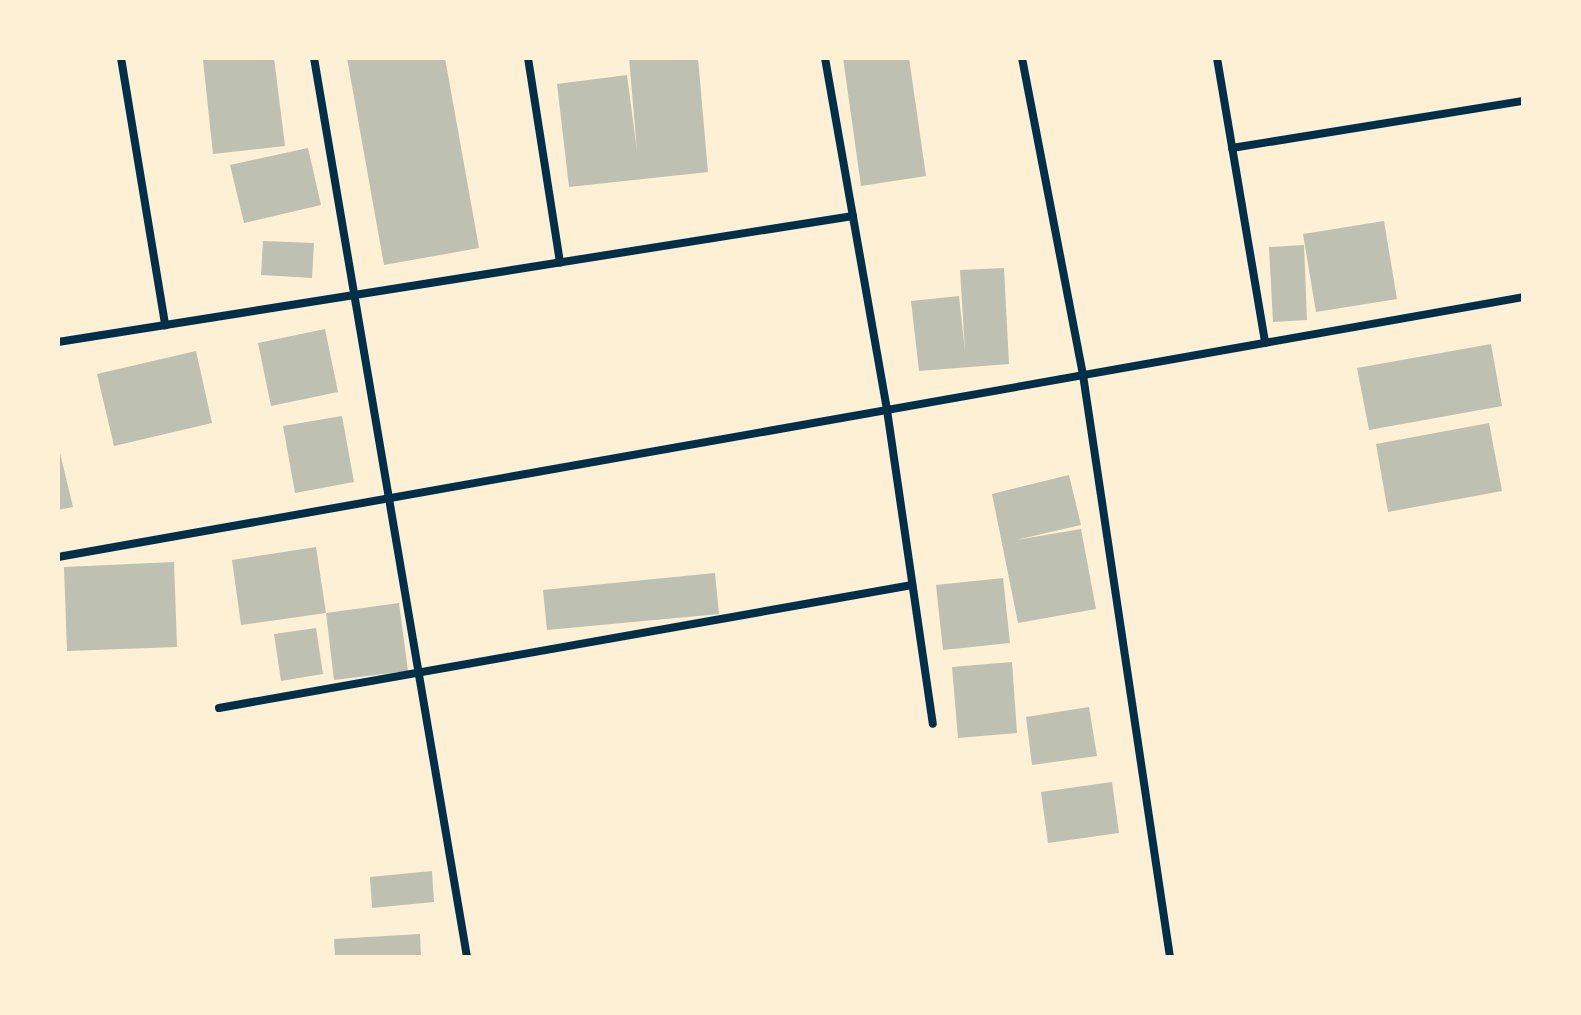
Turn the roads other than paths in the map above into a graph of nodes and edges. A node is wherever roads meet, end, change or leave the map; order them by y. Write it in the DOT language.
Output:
graph roads {
  1 [pos="121,58"];
  2 [pos="314,58"];
  3 [pos="528,58"];
  4 [pos="825,58"];
  5 [pos="1022,58"];
  6 [pos="1217,58"];
  7 [pos="1523,101"];
  8 [pos="1232,148"];
  9 [pos="853,216"];
  10 [pos="560,263"];
  11 [pos="356,293"];
  12 [pos="1523,297"];
  13 [pos="165,325"];
  14 [pos="58,342"];
  15 [pos="1265,343"];
  16 [pos="1083,375"];
  17 [pos="887,410"];
  18 [pos="392,498"];
  19 [pos="58,557"];
  20 [pos="912,585"];
  21 [pos="421,676"];
  22 [pos="219,708"];
  23 [pos="933,724"];
  24 [pos="467,957"];
  25 [pos="1170,957"];
  1 -- 13 [label="street"];
  2 -- 11 [label="street"];
  3 -- 10 [label="street"];
  4 -- 9 [label="street"];
  5 -- 16 [label="street"];
  6 -- 8 [label="street"];
  7 -- 8 [label="street"];
  8 -- 15 [label="street"];
  9 -- 10 [label="street"];
  9 -- 17 [label="street"];
  10 -- 11 [label="street"];
  11 -- 13 [label="street"];
  11 -- 18 [label="street"];
  12 -- 15 [label="street"];
  13 -- 14 [label="street"];
  15 -- 16 [label="street"];
  16 -- 17 [label="street"];
  16 -- 25 [label="street"];
  17 -- 18 [label="street"];
  17 -- 20 [label="street"];
  18 -- 19 [label="street"];
  18 -- 21 [label="street"];
  20 -- 21 [label="street"];
  20 -- 23 [label="street"];
  21 -- 22 [label="street"];
  21 -- 24 [label="street"];
}
